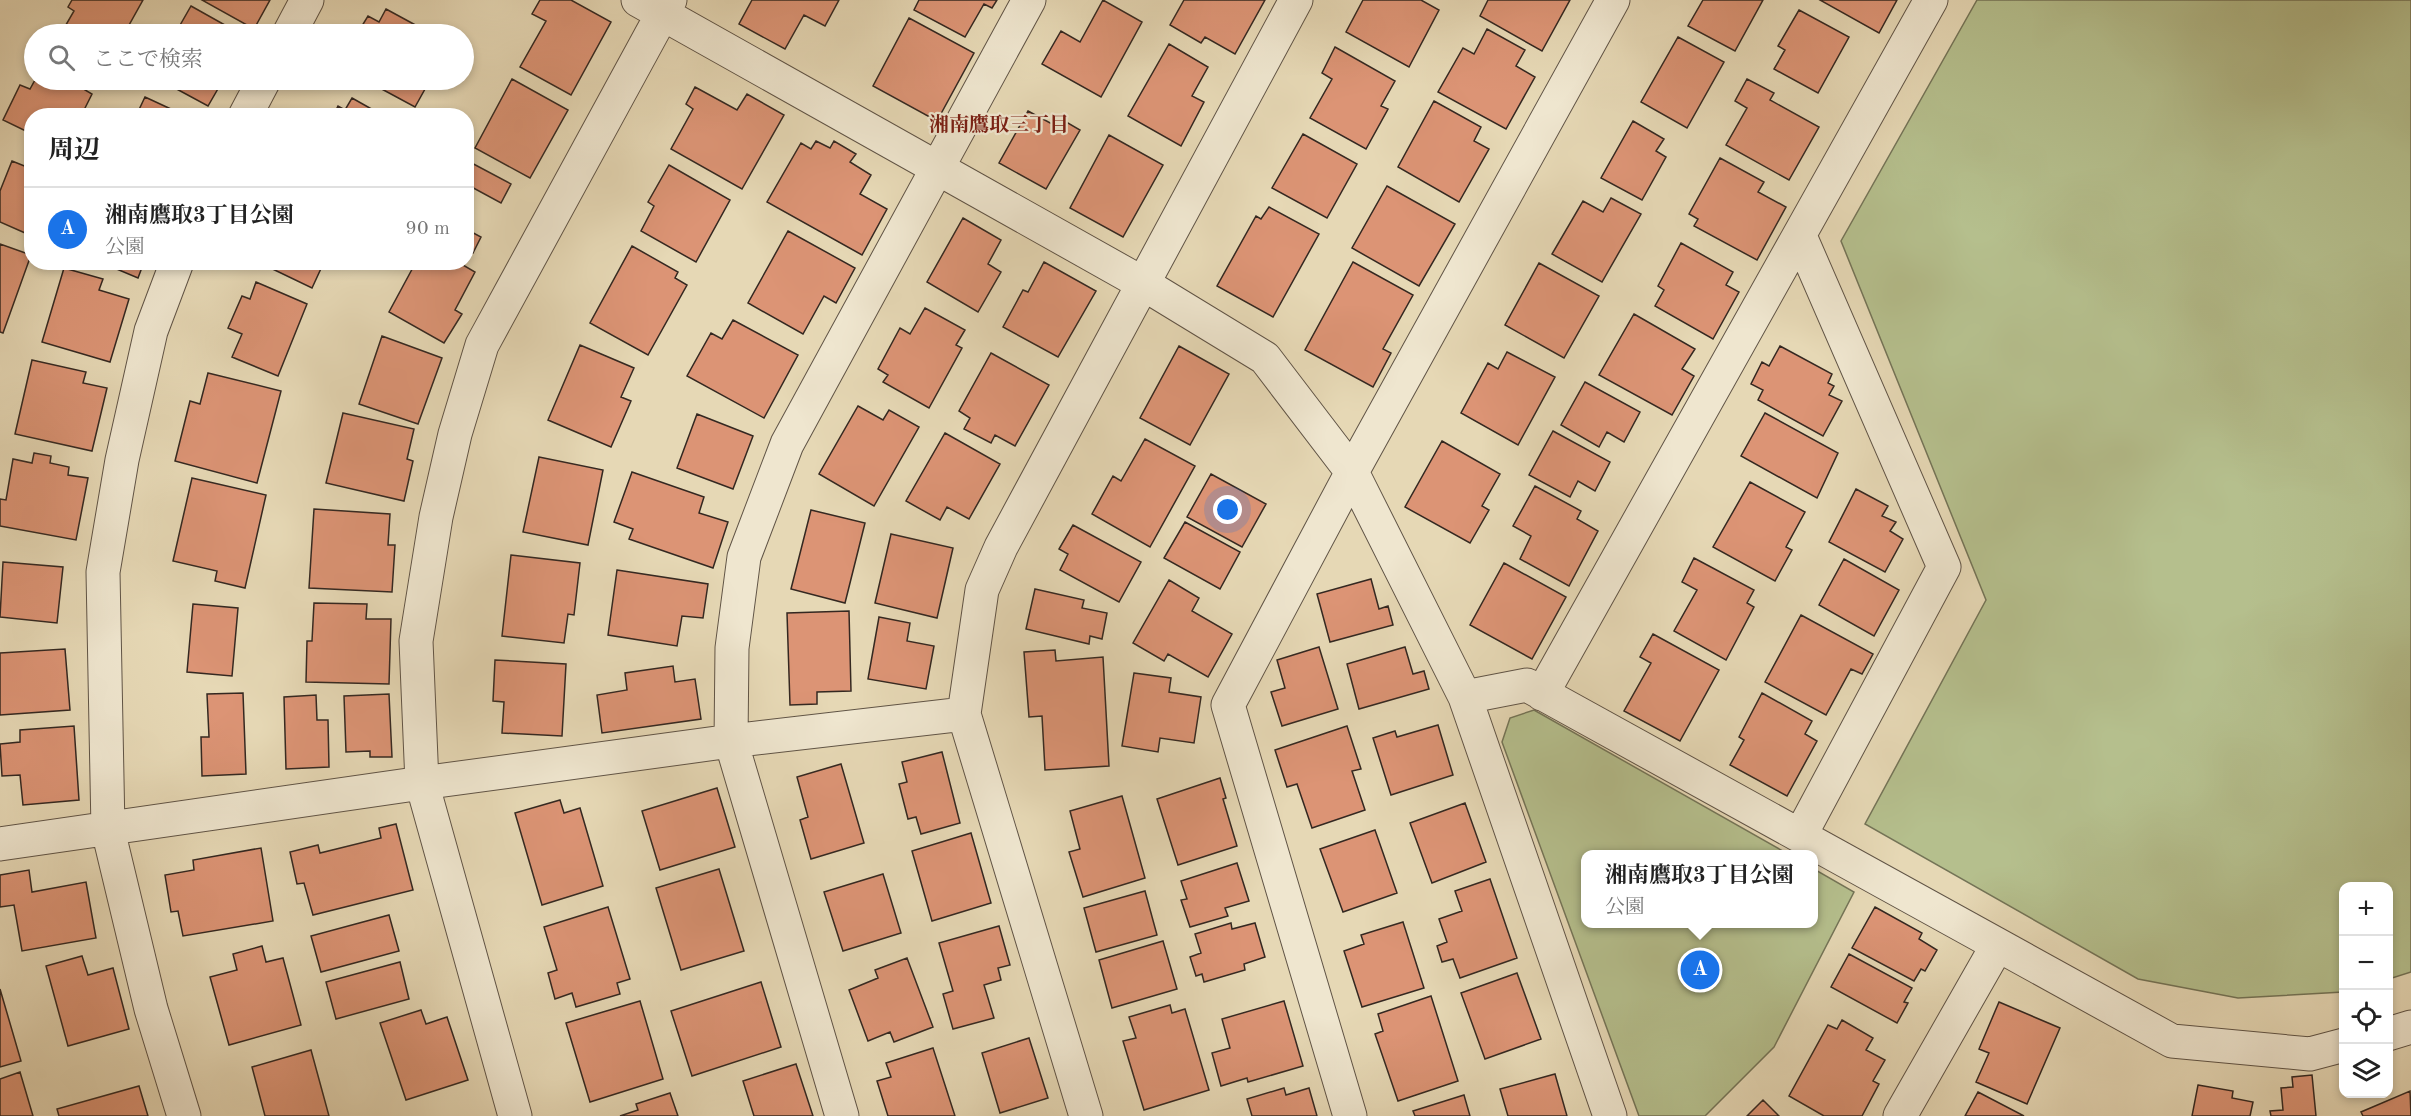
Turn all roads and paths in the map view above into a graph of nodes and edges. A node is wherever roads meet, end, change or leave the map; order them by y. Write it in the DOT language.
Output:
graph roads {
  1 [pos="307,0"];
  2 [pos="1029,0"];
  3 [pos="1296,0"];
  4 [pos="1613,0"];
  5 [pos="1931,0"];
  6 [pos="657,4"];
  7 [pos="294,24"];
  8 [pos="259,90"];
  9 [pos="249,108"];
  10 [pos="937,169"];
  11 [pos="1800,236"];
  12 [pos="174,270"];
  13 [pos="1142,283"];
  14 [pos="1352,472"];
  15 [pos="1542,694"];
  16 [pos="1465,697"];
  17 [pos="964,714"];
  18 [pos="731,741"];
  19 [pos="422,783"];
  20 [pos="108,830"];
  21 [pos="1801,834"];
  22 [pos="0,844"];
  23 [pos="1997,946"];
  24 [pos="2411,1027"];
  25 [pos="2393,1032"];
  26 [pos="2339,1046"];
  27 [pos="184,1116"];
  28 [pos="515,1116"];
  29 [pos="842,1116"];
  30 [pos="1086,1116"];
  31 [pos="1350,1116"];
  32 [pos="1610,1116"];
  33 [pos="1900,1116"];
  1 -- 7 [label="street"];
  2 -- 10 [label="street"];
  3 -- 13 [label="street"];
  4 -- 14 [label="street"];
  5 -- 11 [label="street"];
  6 -- 10 [label="street"];
  6 -- 19 [label="street"];
  8 -- 9 [label="street"];
  10 -- 13 [label="street"];
  10 -- 18 [label="street"];
  11 -- 15 [label="street"];
  11 -- 21 [label="street"];
  12 -- 20 [label="street"];
  13 -- 14 [label="street"];
  13 -- 17 [label="street"];
  14 -- 16 [label="street"];
  14 -- 31 [label="street"];
  15 -- 16 [label="street"];
  15 -- 21 [label="street"];
  16 -- 32 [label="street"];
  17 -- 18 [label="street"];
  17 -- 30 [label="street"];
  18 -- 19 [label="street"];
  18 -- 29 [label="street"];
  19 -- 20 [label="street"];
  19 -- 28 [label="street"];
  20 -- 22 [label="street"];
  20 -- 27 [label="street"];
  21 -- 23 [label="street"];
  23 -- 26 [label="street"];
  23 -- 33 [label="street"];
  24 -- 25 [label="street"];
}
